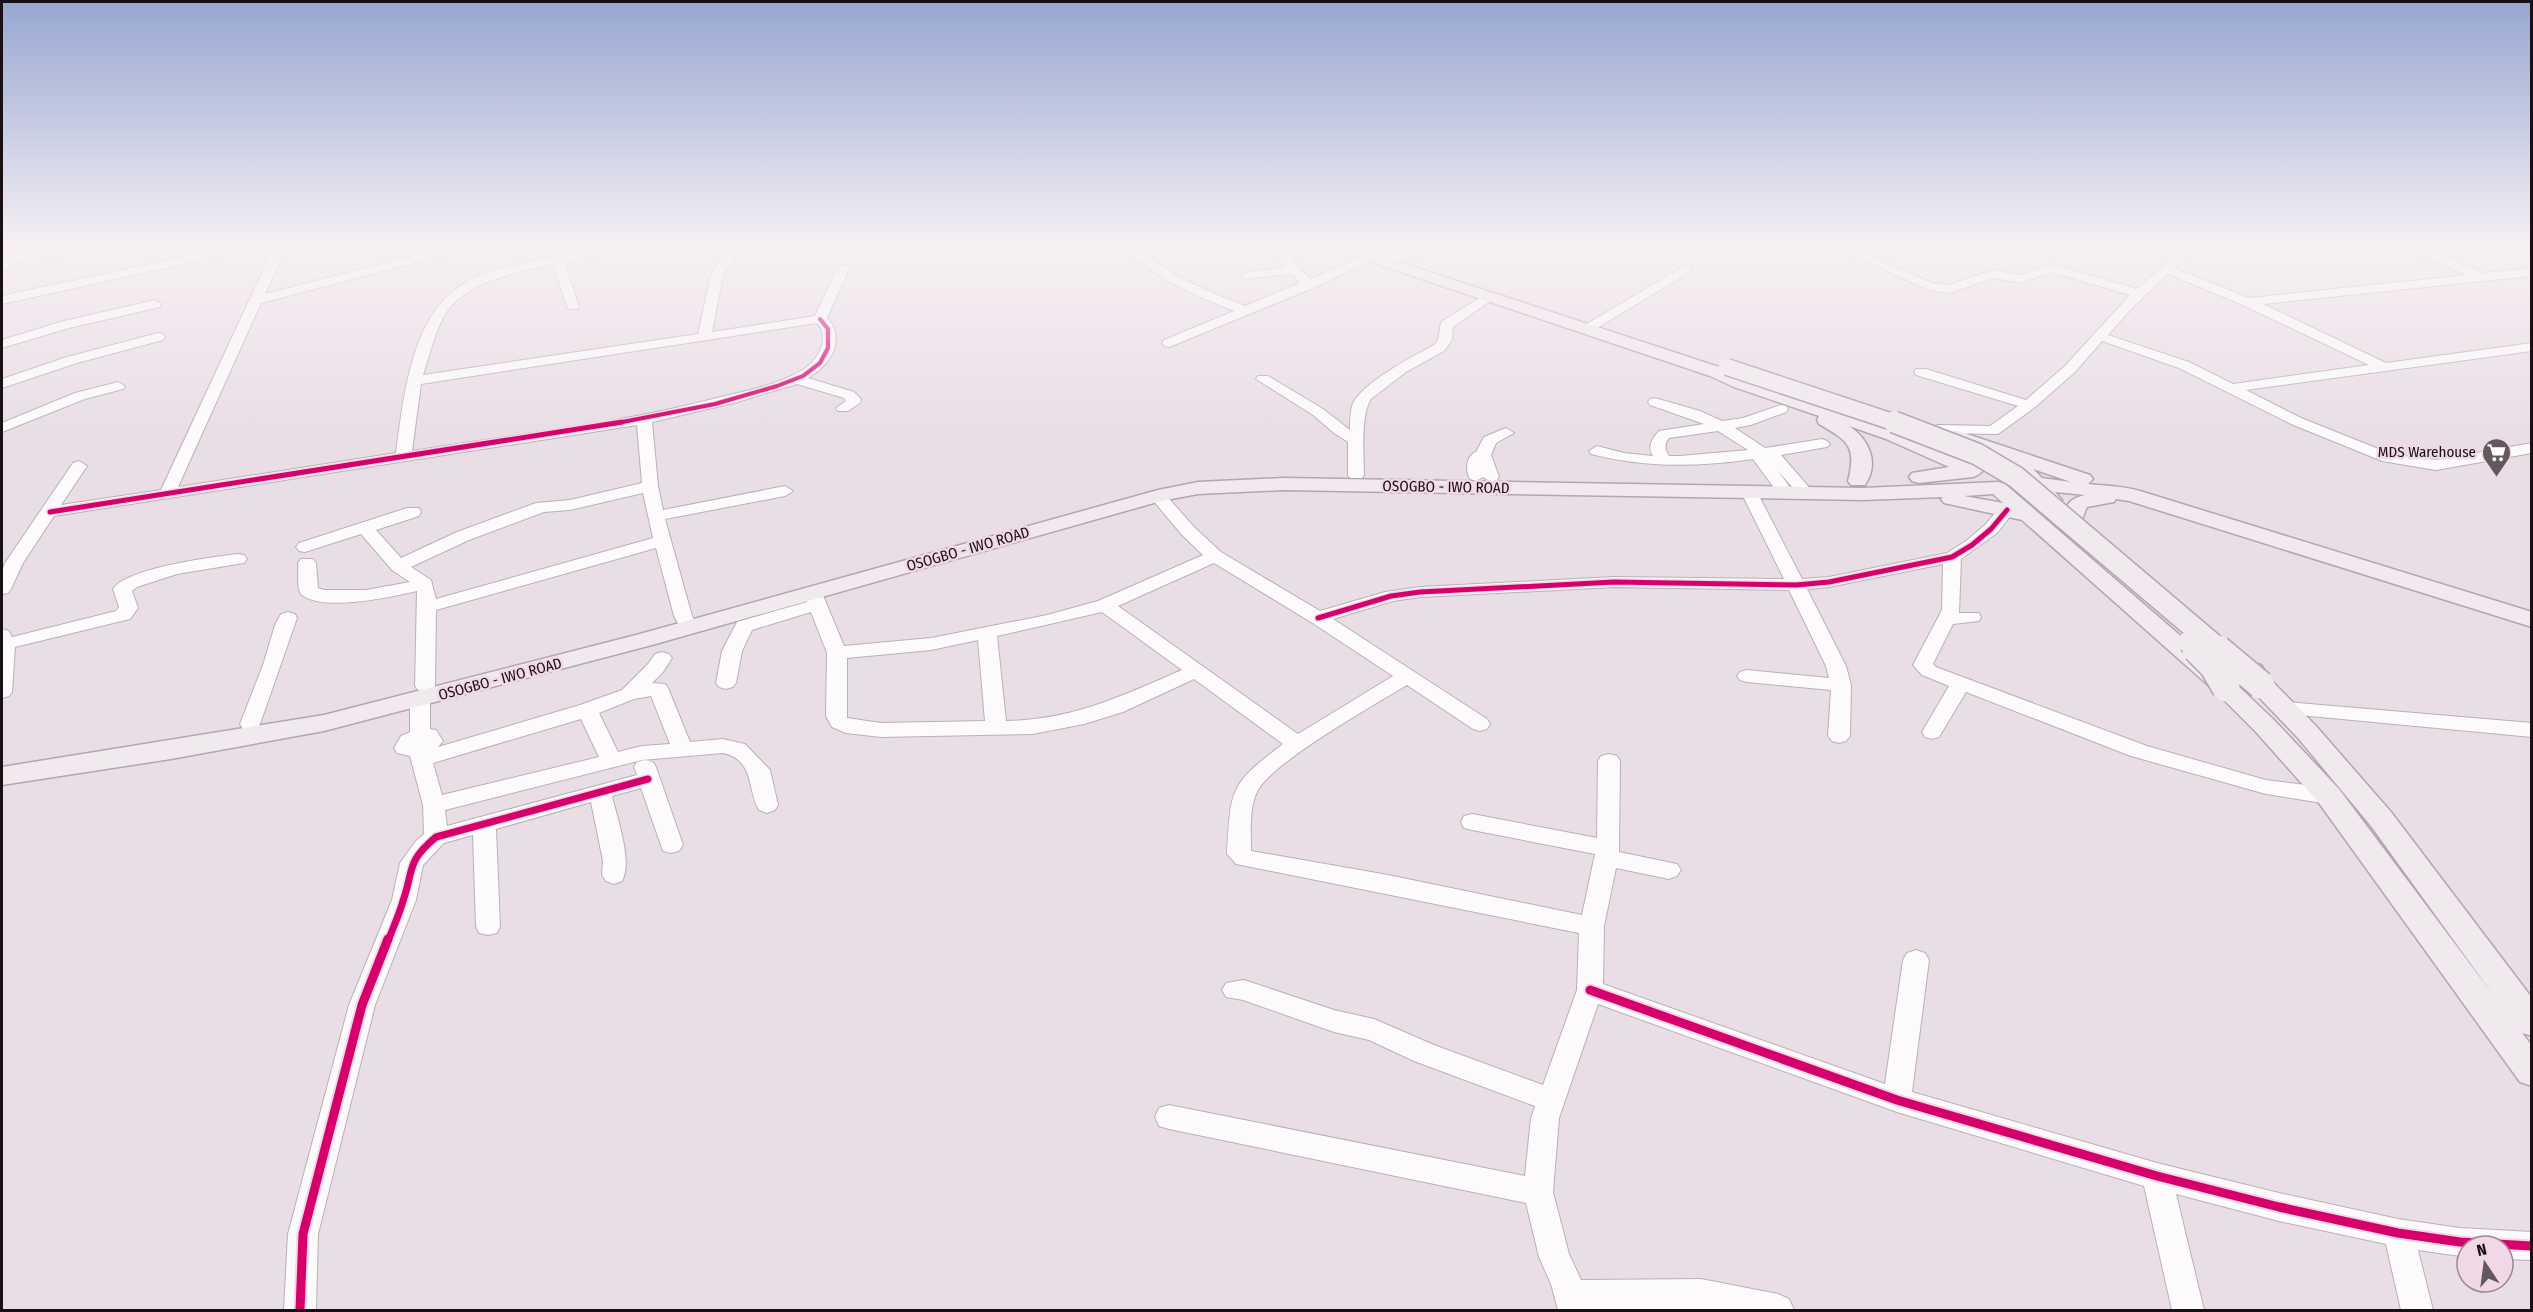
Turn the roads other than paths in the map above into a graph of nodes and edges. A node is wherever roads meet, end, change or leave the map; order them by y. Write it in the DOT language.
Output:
graph roads {
  1 [pos="137,308"];
  2 [pos="252,308"];
  3 [pos="443,308"];
  4 [pos="710,308"];
  5 [pos="825,308"];
  6 [pos="1240,308"];
  7 [pos="1253,308"];
  8 [pos="1471,308"];
  9 [pos="1528,308"];
  10 [pos="1542,308"];
  11 [pos="1620,308"];
  12 [pos="2126,308"];
  13 [pos="2261,308"];
  14 [pos="1246,311"];
  15 [pos="820,319"];
  16 [pos="1592,325"];
  17 [pos="704,336"];
  18 [pos="2099,336"];
  19 [pos="158,337"];
  20 [pos="1169,343"];
  21 [pos="2,344"];
  22 [pos="2532,347"];
  23 [pos="2386,368"];
  24 [pos="1722,369"];
  25 [pos="1921,372"];
  26 [pos="796,379"];
  27 [pos="1263,379"];
  28 [pos="414,381"];
  29 [pos="2,384"];
  30 [pos="118,386"];
  31 [pos="2234,388"];
  32 [pos="1655,402"];
  33 [pos="1802,404"];
  34 [pos="2029,405"];
  35 [pos="843,408"];
  36 [pos="1781,409"];
  37 [pos="644,419"];
  38 [pos="1721,426"];
  39 [pos="2,428"];
  40 [pos="1993,431"];
  41 [pos="1506,433"];
  42 [pos="1944,433"];
  43 [pos="1356,440"];
  44 [pos="1822,444"];
  45 [pos="2532,448"];
  46 [pos="1597,451"];
  47 [pos="1762,453"];
  48 [pos="403,457"];
  49 [pos="2000,457"];
  50 [pos="1664,460"];
  51 [pos="79,466"];
  52 [pos="1973,470"];
  53 [pos="1356,475"];
  54 [pos="1483,477"];
  55 [pos="1858,481"];
  56 [pos="2033,483"];
  57 [pos="650,486"];
  58 [pos="1792,487"];
  59 [pos="1998,488"];
  60 [pos="785,491"];
  61 [pos="1919,491"];
  62 [pos="1749,492"];
  63 [pos="167,494"];
  64 [pos="2133,495"];
  65 [pos="1158,496"];
  66 [pos="2020,511"];
  67 [pos="50,512"];
  68 [pos="413,512"];
  69 [pos="2067,512"];
  70 [pos="656,516"];
  71 [pos="366,529"];
  72 [pos="663,541"];
  73 [pos="1215,556"];
  74 [pos="1952,557"];
  75 [pos="238,560"];
  76 [pos="398,566"];
  77 [pos="425,584"];
  78 [pos="1796,585"];
  79 [pos="2,589"];
  80 [pos="816,599"];
  81 [pos="1105,605"];
  82 [pos="428,607"];
  83 [pos="288,618"];
  84 [pos="1318,618"];
  85 [pos="740,620"];
  86 [pos="2532,620"];
  87 [pos="686,622"];
  88 [pos="987,634"];
  89 [pos="4,640"];
  90 [pos="837,653"];
  91 [pos="662,658"];
  92 [pos="1196,671"];
  93 [pos="1407,676"];
  94 [pos="1747,676"];
  95 [pos="726,683"];
  96 [pos="1841,685"];
  97 [pos="1960,685"];
  98 [pos="2261,685"];
  99 [pos="2226,688"];
  100 [pos="2,692"];
  101 [pos="423,693"];
  102 [pos="628,694"];
  103 [pos="2285,708"];
  104 [pos="587,710"];
  105 [pos="250,724"];
  106 [pos="1480,724"];
  107 [pos="996,729"];
  108 [pos="2532,730"];
  109 [pos="1932,732"];
  110 [pos="1839,736"];
  111 [pos="1297,744"];
  112 [pos="421,748"];
  113 [pos="684,750"];
  114 [pos="642,753"];
  115 [pos="611,760"];
  116 [pos="1608,761"];
  117 [pos="2,762"];
  118 [pos="46,762"];
  119 [pos="2,776"];
  120 [pos="648,779"];
  121 [pos="534,780"];
  122 [pos="600,794"];
  123 [pos="2329,796"];
  124 [pos="434,805"];
  125 [pos="767,805"];
  126 [pos="535,809"];
  127 [pos="1472,822"];
  128 [pos="484,824"];
  129 [pos="436,837"];
  130 [pos="670,845"];
  131 [pos="1607,853"];
  132 [pos="1669,870"];
  133 [pos="614,875"];
  134 [pos="488,926"];
  135 [pos="1592,926"];
  136 [pos="1916,960"];
  137 [pos="1235,990"];
  138 [pos="1590,990"];
  139 [pos="2492,1017"];
  140 [pos="2530,1021"];
  141 [pos="2532,1072"];
  142 [pos="1551,1100"];
  143 [pos="1897,1100"];
  144 [pos="1169,1117"];
  145 [pos="2157,1176"];
  146 [pos="1538,1192"];
  147 [pos="2398,1233"];
  148 [pos="2532,1246"];
  149 [pos="1572,1303"];
  150 [pos="300,1311"];
  151 [pos="1778,1311"];
  152 [pos="2188,1311"];
  153 [pos="2417,1311"];
  1 -- 21 [label="street"];
  2 -- 63 [label="street"];
  3 -- 28 [label="street"];
  4 -- 17 [label="street"];
  5 -- 15 [label="street"];
  6 -- 14 [label="street"];
  7 -- 14 [label="street"];
  8 -- 43 [label="street"];
  9 -- 24 [label="main road"];
  10 -- 16 [label="main road"];
  11 -- 16 [label="street"];
  12 -- 18 [label="street"];
  13 -- 23 [label="street"];
  14 -- 20 [label="street"];
  15 -- 17 [label="street"];
  15 -- 26 [label="street"];
  16 -- 24 [label="main road"];
  17 -- 28 [label="street"];
  18 -- 31 [label="street"];
  18 -- 34 [label="street"];
  19 -- 29 [label="street"];
  22 -- 23 [label="street"];
  23 -- 31 [label="street"];
  24 -- 33 [label="main road"];
  24 -- 42 [label="main road"];
  24 -- 98 [label="main road, bridge"];
  24 -- 99 [label="main road, bridge"];
  25 -- 34 [label="street"];
  26 -- 35 [label="street"];
  26 -- 37 [label="street"];
  27 -- 43 [label="street"];
  28 -- 48 [label="street"];
  30 -- 39 [label="street"];
  31 -- 45 [label="street"];
  32 -- 38 [label="street"];
  33 -- 52 [label="main road"];
  33 -- 55 [label="main road"];
  34 -- 40 [label="street"];
  36 -- 38 [label="street"];
  37 -- 48 [label="street"];
  37 -- 57 [label="street"];
  38 -- 47 [label="street"];
  38 -- 50 [label="street"];
  40 -- 42 [label="street"];
  40 -- 49 [label="street"];
  41 -- 54 [label="street"];
  42 -- 49 [label="main road"];
  43 -- 53 [label="street"];
  44 -- 47 [label="street"];
  46 -- 50 [label="street"];
  47 -- 50 [label="street"];
  47 -- 58 [label="street"];
  48 -- 63 [label="street"];
  49 -- 52 [label="main road, OSOGBO - IWO ROAD"];
  49 -- 56 [label="main road"];
  49 -- 64 [label="main road, OSOGBO - IWO ROAD"];
  51 -- 67 [label="street"];
  52 -- 55 [label="main road, OSOGBO - IWO ROAD"];
  52 -- 59 [label="main road"];
  53 -- 54 [label="main road, OSOGBO - IWO ROAD"];
  53 -- 87 [label="main road, OSOGBO - IWO ROAD"];
  54 -- 58 [label="main road, OSOGBO - IWO ROAD"];
  55 -- 58 [label="main road, OSOGBO - IWO ROAD"];
  56 -- 59 [label="main road, OSOGBO - IWO ROAD"];
  56 -- 64 [label="main road"];
  56 -- 69 [label="main road"];
  57 -- 70 [label="street"];
  57 -- 76 [label="street"];
  58 -- 61 [label="main road, OSOGBO - IWO ROAD"];
  58 -- 62 [label="main road, OSOGBO - IWO ROAD"];
  59 -- 61 [label="main road, OSOGBO - IWO ROAD"];
  59 -- 66 [label="main road"];
  60 -- 70 [label="street"];
  61 -- 66 [label="main road"];
  62 -- 65 [label="main road, OSOGBO - IWO ROAD"];
  62 -- 78 [label="street"];
  63 -- 67 [label="street"];
  64 -- 69 [label="main road"];
  64 -- 86 [label="main road"];
  65 -- 73 [label="street"];
  65 -- 80 [label="main road, OSOGBO - IWO ROAD"];
  66 -- 69 [label="main road"];
  66 -- 74 [label="street"];
  66 -- 99 [label="main road"];
  67 -- 79 [label="street"];
  68 -- 71 [label="street"];
  69 -- 98 [label="main road"];
  70 -- 72 [label="street"];
  71 -- 76 [label="street"];
  71 -- 77 [label="street"];
  72 -- 82 [label="street"];
  72 -- 87 [label="street"];
  73 -- 81 [label="street"];
  73 -- 84 [label="street"];
  74 -- 78 [label="street"];
  74 -- 97 [label="street"];
  75 -- 89 [label="street"];
  76 -- 77 [label="street"];
  77 -- 82 [label="street"];
  78 -- 84 [label="street"];
  78 -- 96 [label="street"];
  80 -- 85 [label="main road, OSOGBO - IWO ROAD"];
  80 -- 90 [label="street"];
  81 -- 88 [label="street"];
  81 -- 92 [label="street"];
  82 -- 101 [label="street"];
  83 -- 105 [label="street"];
  84 -- 93 [label="street"];
  85 -- 87 [label="main road, OSOGBO - IWO ROAD"];
  85 -- 95 [label="street"];
  87 -- 101 [label="main road, OSOGBO - IWO ROAD"];
  88 -- 90 [label="street"];
  88 -- 107 [label="street"];
  89 -- 100 [label="street"];
  90 -- 107 [label="street"];
  91 -- 102 [label="street"];
  92 -- 107 [label="street"];
  92 -- 111 [label="street"];
  93 -- 106 [label="street"];
  93 -- 111 [label="street"];
  94 -- 96 [label="street"];
  96 -- 110 [label="street"];
  97 -- 109 [label="street"];
  97 -- 123 [label="street"];
  98 -- 103 [label="main road"];
  99 -- 123 [label="main road"];
  101 -- 105 [label="main road, OSOGBO - IWO ROAD"];
  101 -- 112 [label="street"];
  101 -- 118 [label="main road, OSOGBO - IWO ROAD"];
  102 -- 104 [label="street"];
  102 -- 113 [label="street"];
  103 -- 108 [label="street"];
  103 -- 140 [label="main road"];
  104 -- 112 [label="street"];
  104 -- 115 [label="street"];
  105 -- 118 [label="main road, OSOGBO - IWO ROAD"];
  111 -- 135 [label="street"];
  112 -- 124 [label="street"];
  113 -- 114 [label="street"];
  113 -- 125 [label="street"];
  114 -- 115 [label="street"];
  114 -- 120 [label="street"];
  115 -- 121 [label="street"];
  116 -- 131 [label="street"];
  117 -- 118 [label="main road, OSOGBO - IWO ROAD"];
  118 -- 119 [label="main road, OSOGBO - IWO ROAD"];
  120 -- 122 [label="street"];
  120 -- 130 [label="street"];
  121 -- 124 [label="street"];
  121 -- 126 [label="street"];
  122 -- 126 [label="street"];
  122 -- 133 [label="street"];
  123 -- 139 [label="main road"];
  124 -- 129 [label="street"];
  126 -- 128 [label="street"];
  127 -- 131 [label="street"];
  128 -- 129 [label="street"];
  128 -- 134 [label="street"];
  129 -- 150 [label="street"];
  131 -- 132 [label="street"];
  131 -- 135 [label="street"];
  135 -- 138 [label="street"];
  136 -- 143 [label="street"];
  137 -- 142 [label="street"];
  138 -- 142 [label="street"];
  138 -- 143 [label="street"];
  139 -- 140 [label="main road"];
  139 -- 141 [label="main road"];
  142 -- 146 [label="street"];
  143 -- 145 [label="street"];
  144 -- 146 [label="street"];
  145 -- 147 [label="street"];
  145 -- 152 [label="street"];
  146 -- 149 [label="street"];
  147 -- 148 [label="street"];
  147 -- 153 [label="street"];
  149 -- 151 [label="street"];
}
